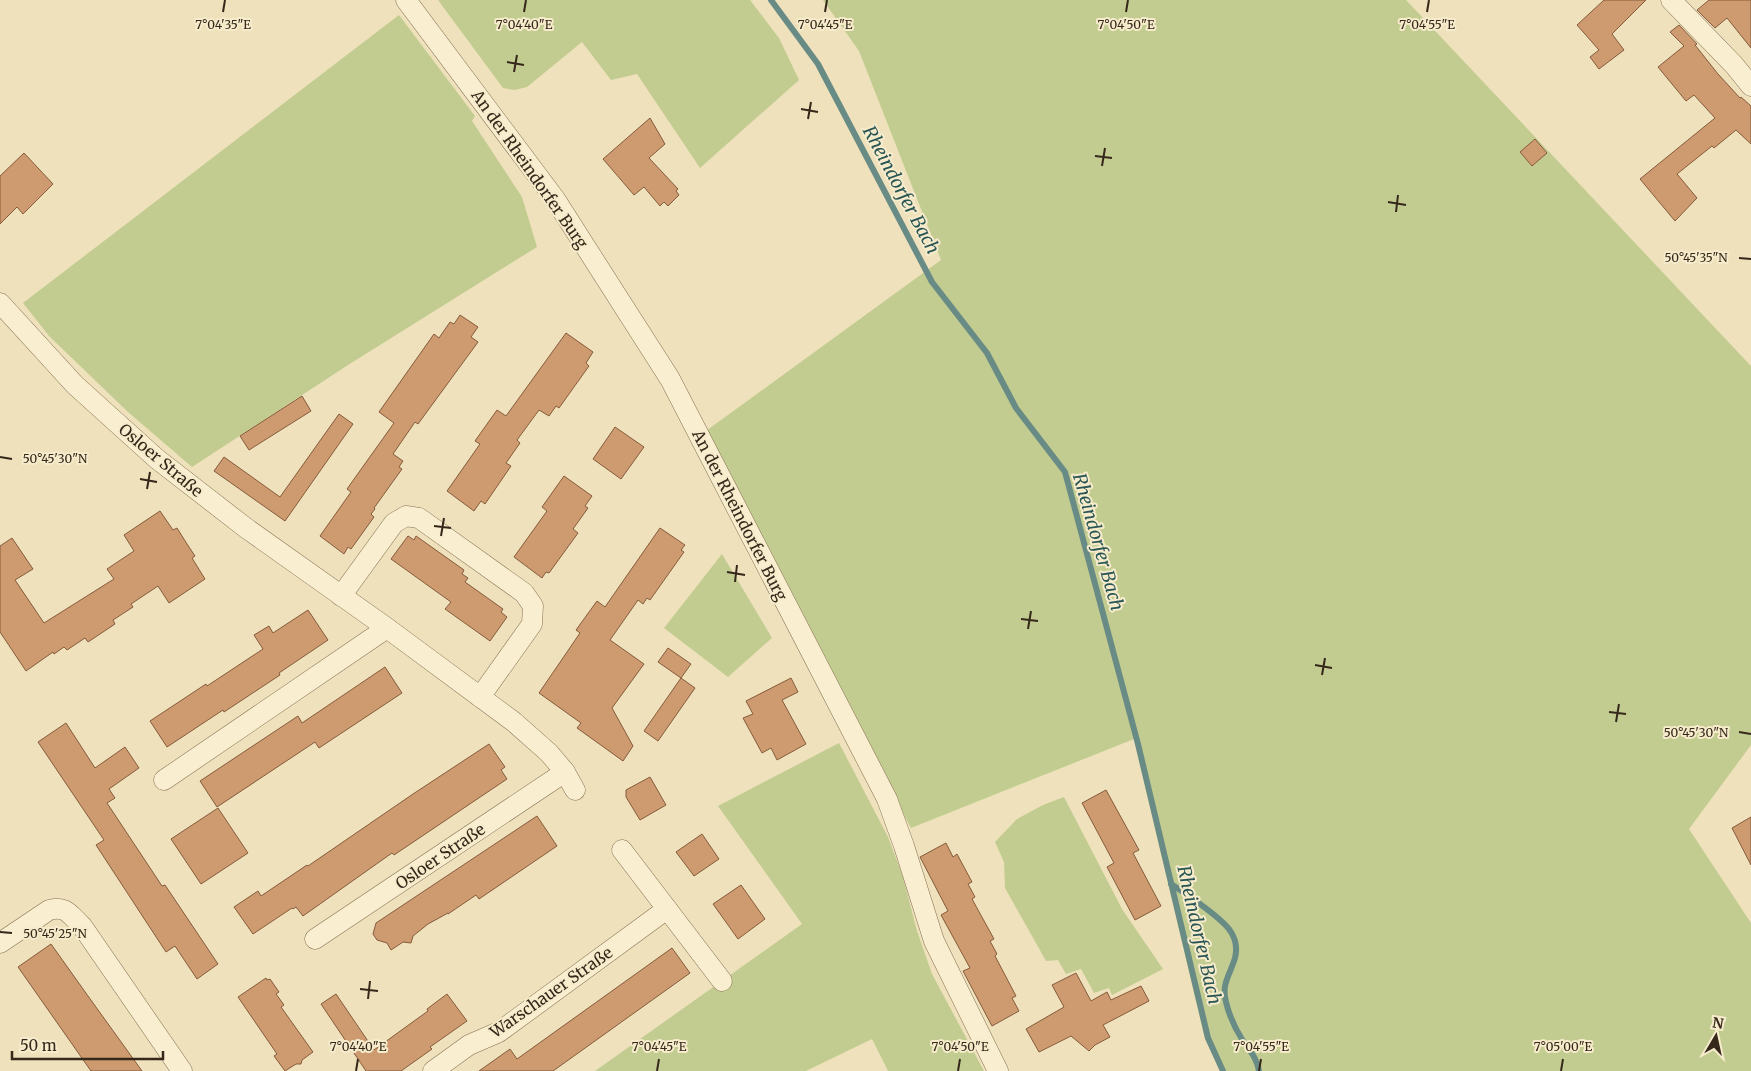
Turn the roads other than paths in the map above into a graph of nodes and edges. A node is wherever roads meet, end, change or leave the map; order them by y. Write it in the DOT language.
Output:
graph roads {
  1 [pos="406,0"];
  2 [pos="1671,0"];
  3 [pos="1751,86"];
  4 [pos="0,303"];
  5 [pos="341,596"];
  6 [pos="387,628"];
  7 [pos="480,697"];
  8 [pos="565,772"];
  9 [pos="164,780"];
  10 [pos="575,790"];
  11 [pos="622,850"];
  12 [pos="667,908"];
  13 [pos="315,939"];
  14 [pos="0,943"];
  15 [pos="722,981"];
  16 [pos="182,1071"];
  17 [pos="433,1071"];
  18 [pos="998,1071"];
  1 -- 18 [label="street, An der Rheindorfer Burg"];
  2 -- 3 [label="street"];
  4 -- 5 [label="street, Osloer Straße"];
  5 -- 6 [label="street, Osloer Straße"];
  5 -- 7 [label="street"];
  6 -- 7 [label="street, Osloer Straße"];
  6 -- 9 [label="street"];
  7 -- 8 [label="street, Osloer Straße"];
  8 -- 10 [label="street, Osloer Straße"];
  8 -- 13 [label="street, Osloer Straße"];
  11 -- 12 [label="street"];
  12 -- 15 [label="street"];
  12 -- 17 [label="street, Warschauer Straße"];
  14 -- 16 [label="street"];
}
